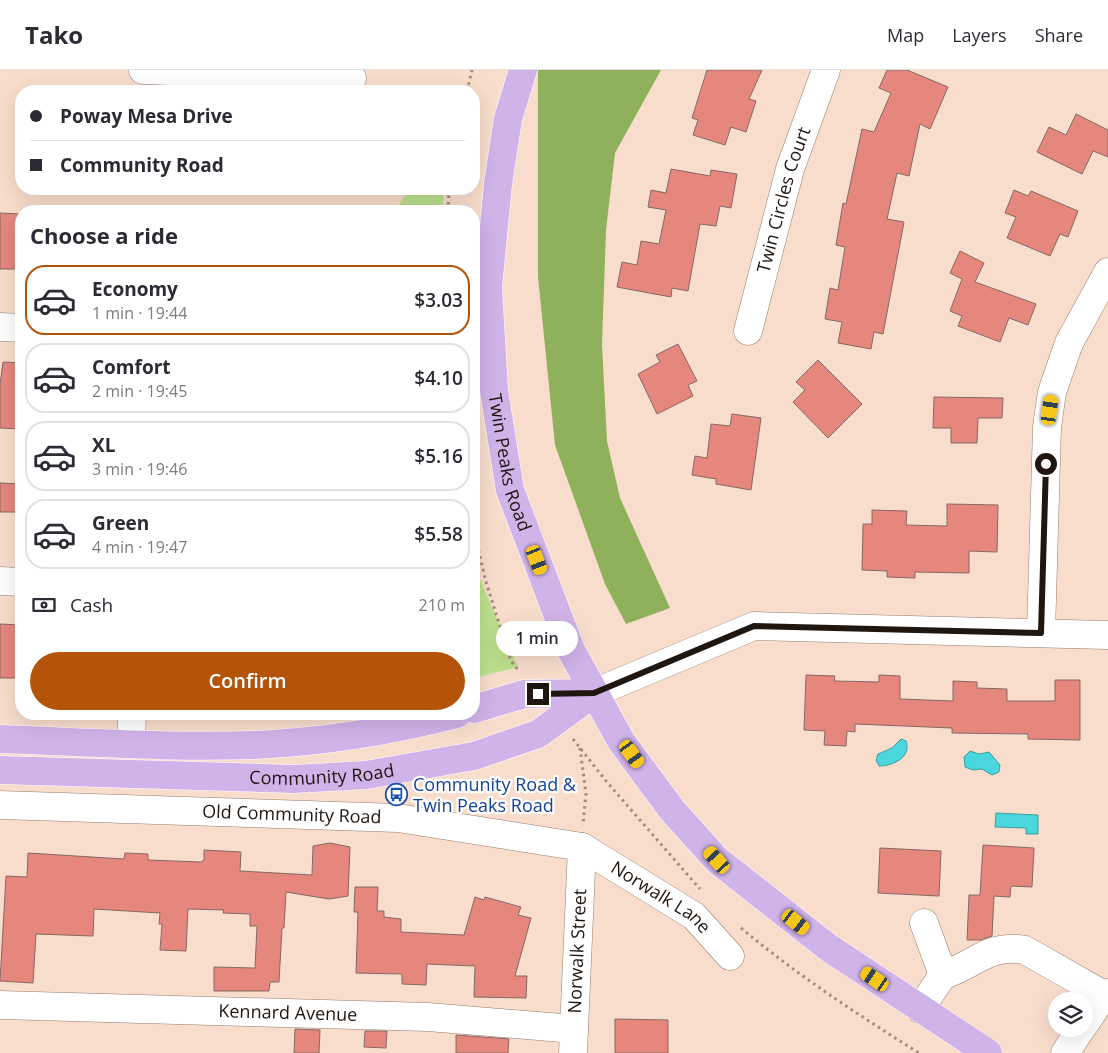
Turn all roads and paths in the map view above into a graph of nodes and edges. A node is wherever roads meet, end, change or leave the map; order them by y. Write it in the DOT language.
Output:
graph roads {
  1 [pos="142,70"];
  2 [pos="472,70"];
  3 [pos="523,70"];
  4 [pos="826,70"];
  5 [pos="352,78"];
  6 [pos="468,85"];
  7 [pos="1108,272"];
  8 [pos="0,326"];
  9 [pos="15,327"];
  10 [pos="748,331"];
  11 [pos="0,581"];
  12 [pos="15,582"];
  13 [pos="1041,633"];
  14 [pos="1108,636"];
  15 [pos="594,693"];
  16 [pos="480,707"];
  17 [pos="132,720"];
  18 [pos="429,720"];
  19 [pos="0,739"];
  20 [pos="131,743"];
  21 [pos="580,747"];
  22 [pos="0,770"];
  23 [pos="0,805"];
  24 [pos="582,847"];
  25 [pos="924,923"];
  26 [pos="730,956"];
  27 [pos="943,975"];
  28 [pos="1106,994"];
  29 [pos="0,1005"];
  30 [pos="920,1009"];
  31 [pos="1093,1012"];
  32 [pos="1076,1037"];
  33 [pos="574,1041"];
  34 [pos="988,1053"];
  35 [pos="1065,1053"];
  1 -- 5 [label="street"];
  2 -- 6 [label="path"];
  3 -- 15 [label="main road, Twin Peaks Road"];
  4 -- 10 [label="street, Twin Circles Court"];
  7 -- 13 [label="street"];
  8 -- 9 [label="street"];
  11 -- 12 [label="street"];
  13 -- 14 [label="street"];
  13 -- 15 [label="street"];
  15 -- 16 [label="main road"];
  15 -- 22 [label="main road, Community Road"];
  15 -- 30 [label="main road, Twin Peaks Road"];
  17 -- 20 [label="street"];
  18 -- 20 [label="main road, Community Road"];
  19 -- 20 [label="main road, Community Road"];
  21 -- 24 [label="path"];
  23 -- 24 [label="street, Old Community Road"];
  24 -- 26 [label="street, Norwalk Lane"];
  24 -- 33 [label="street, Norwalk Street"];
  25 -- 27 [label="street"];
  27 -- 28 [label="street"];
  27 -- 30 [label="street"];
  28 -- 31 [label="street"];
  29 -- 33 [label="street, Kennard Avenue"];
  30 -- 34 [label="main road, Twin Peaks Road"];
  32 -- 35 [label="street"];
}
